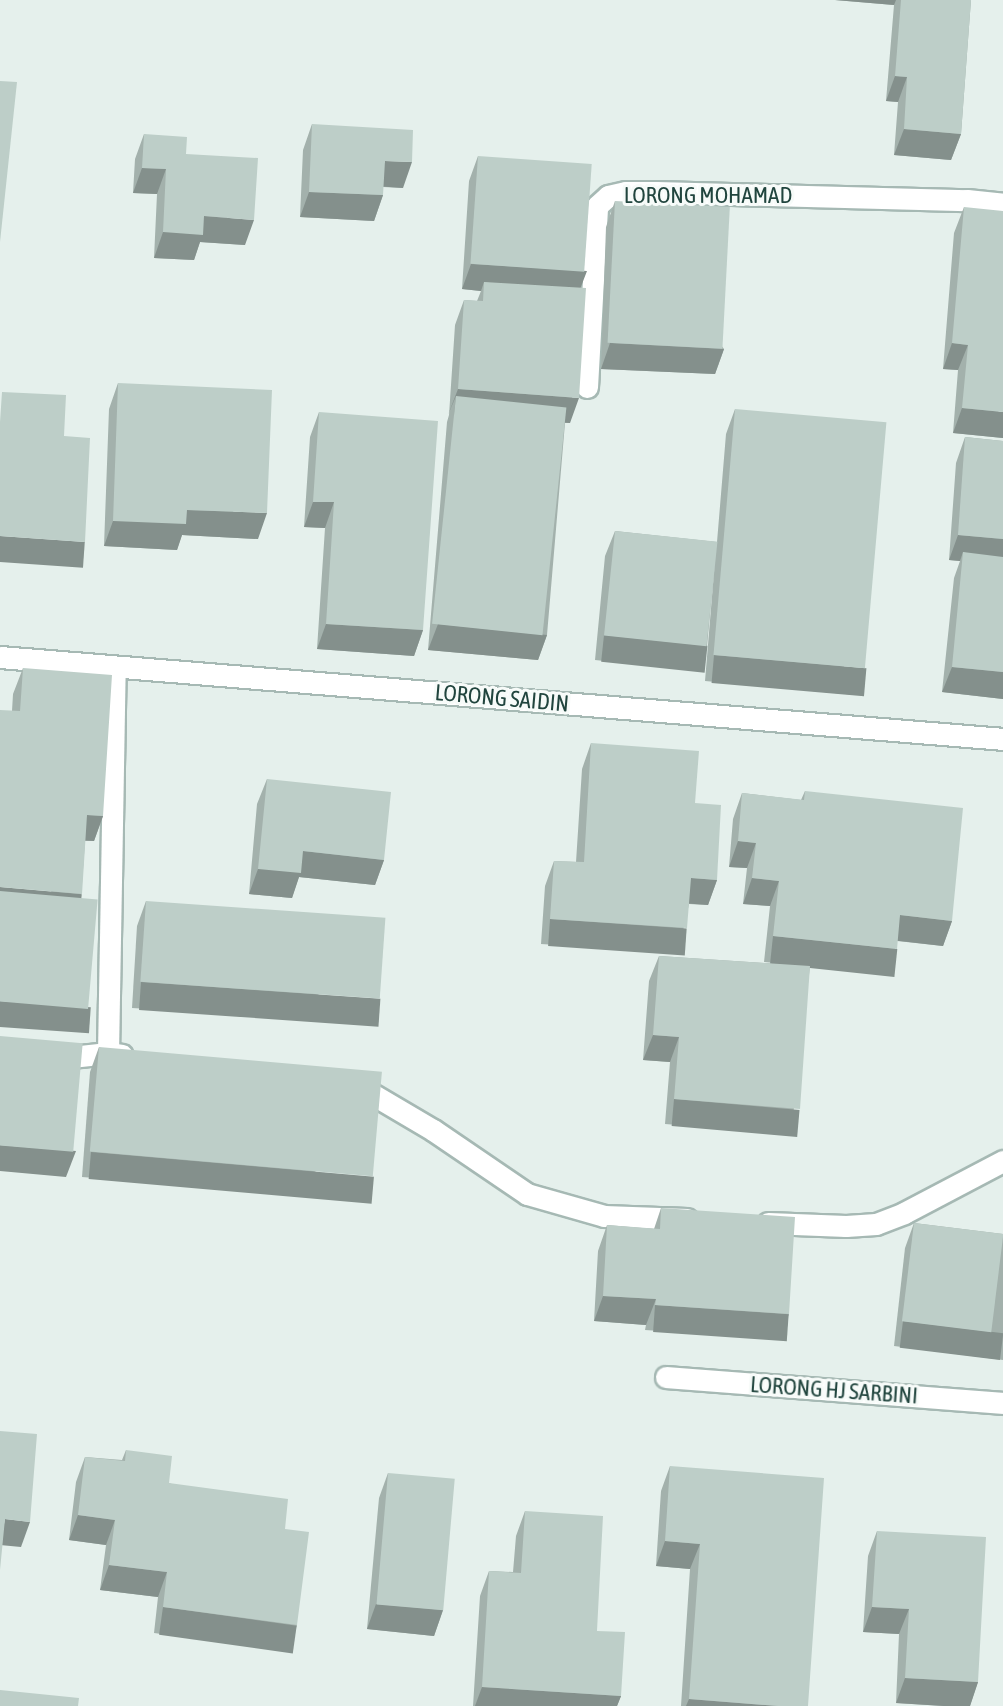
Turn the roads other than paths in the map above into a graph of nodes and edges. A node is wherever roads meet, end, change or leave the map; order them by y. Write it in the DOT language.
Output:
graph roads {
  1 [pos="1003,204"];
  2 [pos="587,387"];
  3 [pos="0,657"];
  4 [pos="115,667"];
  5 [pos="1003,739"];
  6 [pos="108,1053"];
  7 [pos="0,1055"];
  8 [pos="136,1057"];
  9 [pos="331,1081"];
  10 [pos="1003,1161"];
  11 [pos="711,1220"];
  12 [pos="752,1222"];
  13 [pos="666,1377"];
  14 [pos="1003,1403"];
  1 -- 2 [label="street, LORONG MOHAMAD"];
  3 -- 4 [label="street, LORONG SAIDIN"];
  4 -- 5 [label="street, LORONG SAIDIN"];
  4 -- 6 [label="street"];
  6 -- 7 [label="street"];
  6 -- 8 [label="street"];
  9 -- 11 [label="street"];
  10 -- 12 [label="street"];
  13 -- 14 [label="street, LORONG HJ SARBINI"];
}
